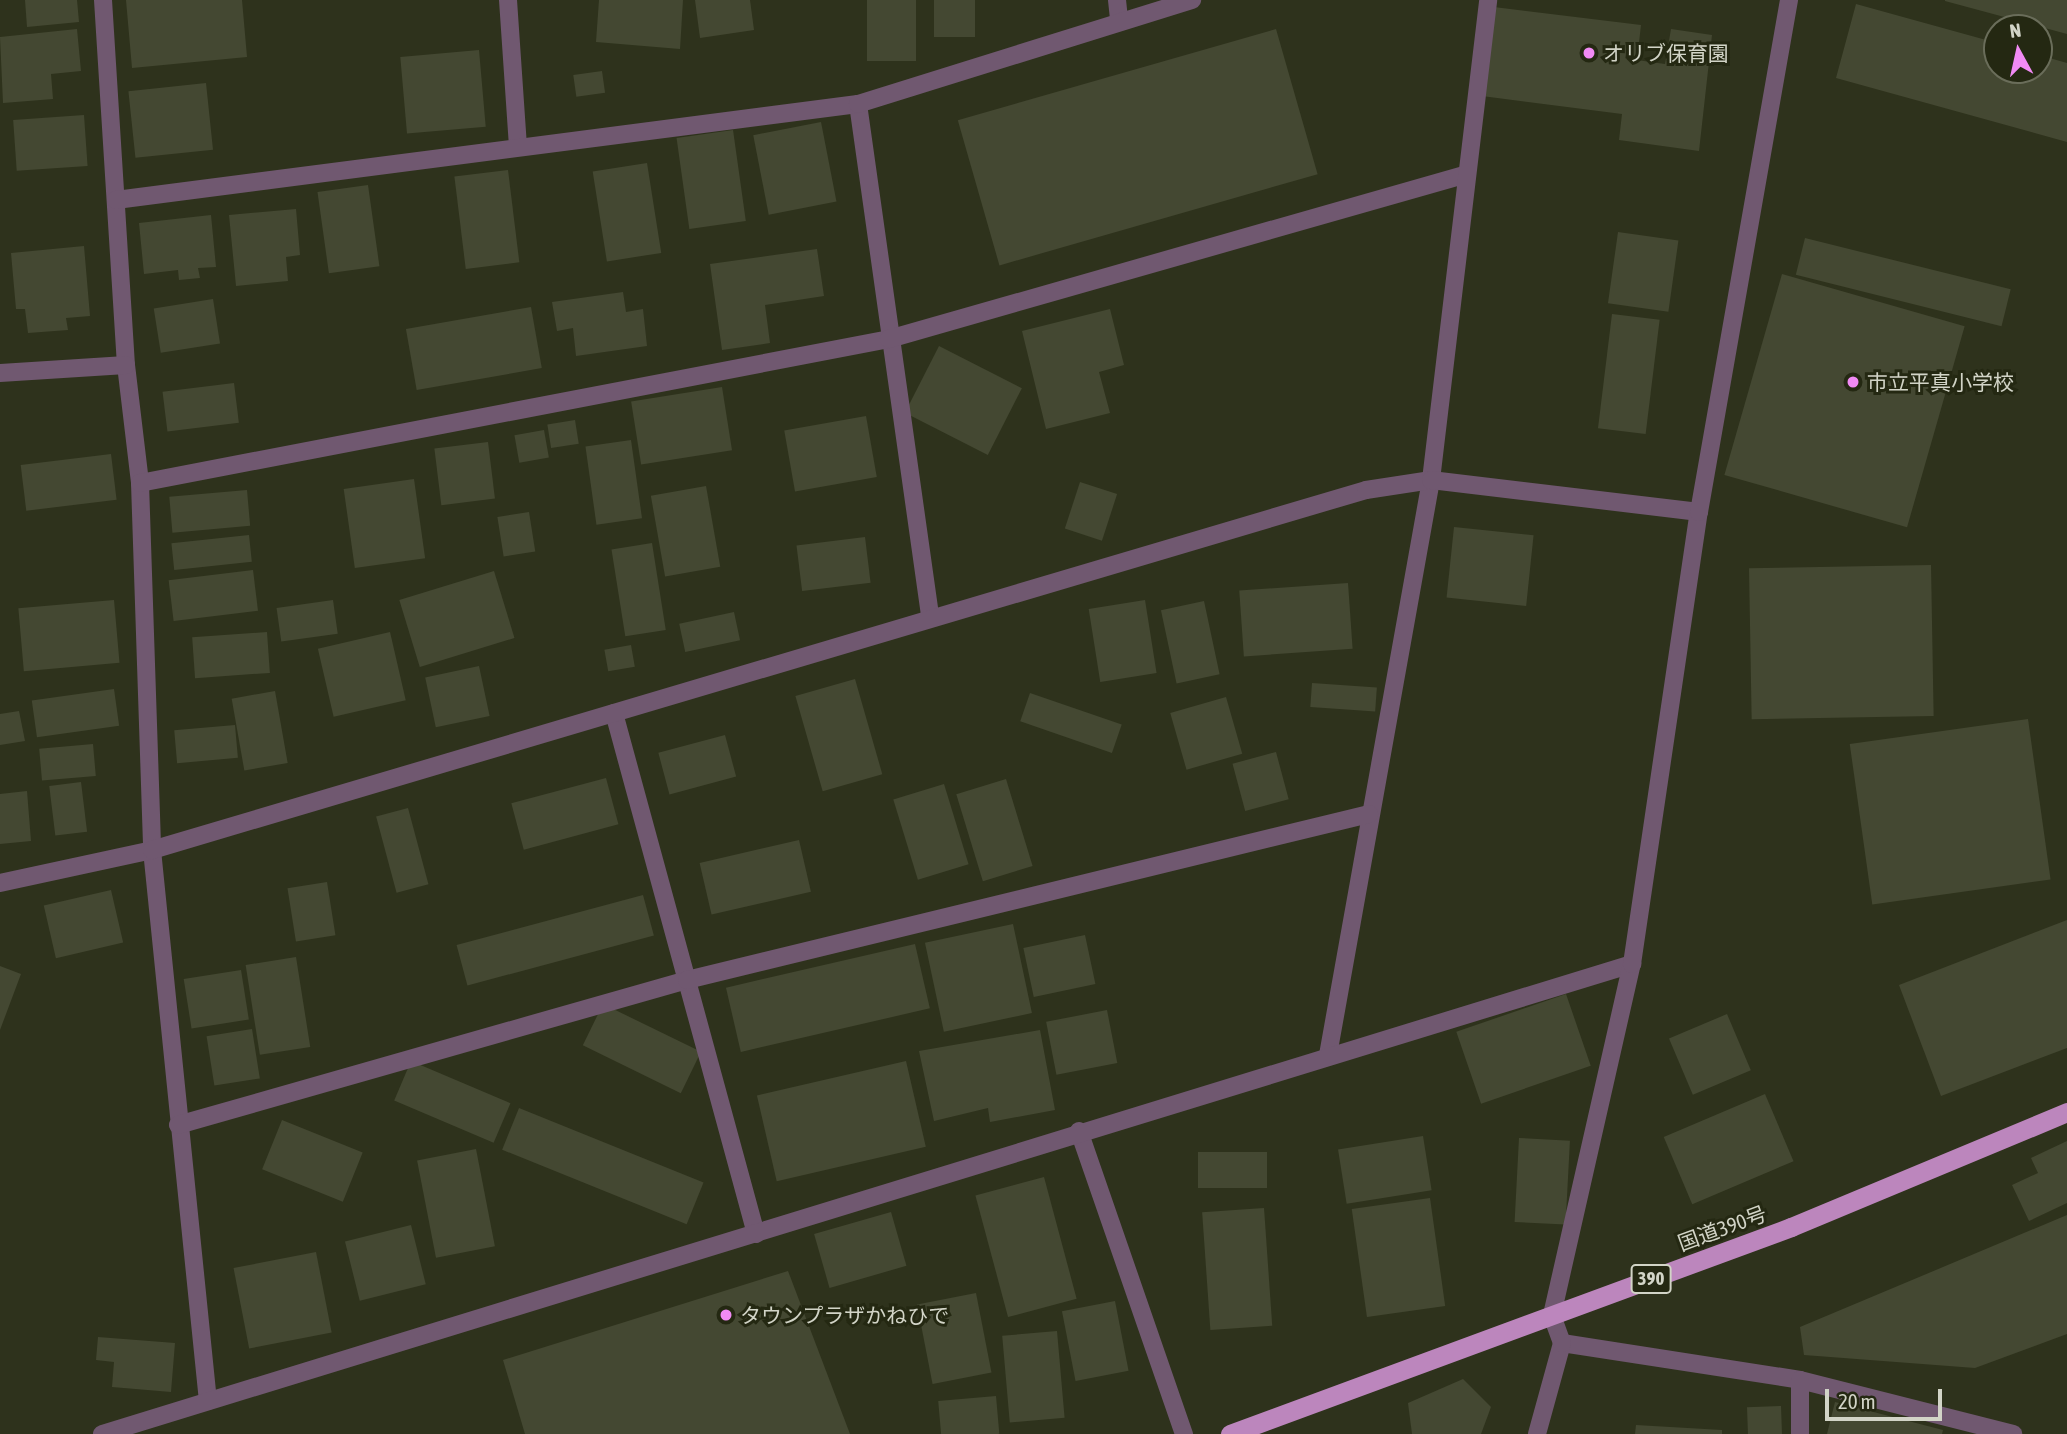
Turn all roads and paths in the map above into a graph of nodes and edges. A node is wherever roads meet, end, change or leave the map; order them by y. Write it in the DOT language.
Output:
graph roads {
  1 [pos="103,0"];
  2 [pos="508,0"];
  3 [pos="1117,0"];
  4 [pos="1192,0"];
  5 [pos="1488,0"];
  6 [pos="1789,0"];
  7 [pos="1119,20"];
  8 [pos="858,104"];
  9 [pos="518,145"];
  10 [pos="1467,174"];
  11 [pos="116,200"];
  12 [pos="889,339"];
  13 [pos="126,365"];
  14 [pos="0,373"];
  15 [pos="1431,480"];
  16 [pos="140,483"];
  17 [pos="1699,512"];
  18 [pos="930,615"];
  19 [pos="614,713"];
  20 [pos="1369,814"];
  21 [pos="152,850"];
  22 [pos="0,883"];
  23 [pos="1632,964"];
  24 [pos="687,980"];
  25 [pos="1328,1055"];
  26 [pos="2067,1112"];
  27 [pos="178,1125"];
  28 [pos="1079,1130"];
  29 [pos="756,1234"];
  30 [pos="1552,1315"];
  31 [pos="1562,1343"];
  32 [pos="1800,1380"];
  33 [pos="208,1401"];
  34 [pos="102,1434"];
  35 [pos="1184,1434"];
  36 [pos="1230,1434"];
  37 [pos="1536,1434"];
  38 [pos="1800,1434"];
  39 [pos="2013,1434"];
  1 -- 11 [label="street"];
  2 -- 9 [label="street"];
  3 -- 7 [label="street"];
  4 -- 7 [label="street"];
  5 -- 10 [label="street"];
  6 -- 17 [label="street"];
  7 -- 8 [label="street"];
  8 -- 9 [label="street"];
  8 -- 12 [label="street"];
  9 -- 11 [label="street"];
  10 -- 12 [label="street"];
  10 -- 15 [label="street"];
  11 -- 13 [label="street"];
  12 -- 16 [label="street"];
  12 -- 18 [label="street"];
  13 -- 14 [label="street"];
  13 -- 16 [label="street"];
  15 -- 17 [label="street"];
  15 -- 18 [label="street"];
  15 -- 20 [label="street"];
  16 -- 21 [label="street"];
  17 -- 23 [label="street"];
  18 -- 19 [label="street"];
  19 -- 21 [label="street"];
  19 -- 24 [label="street"];
  20 -- 24 [label="street"];
  20 -- 25 [label="street"];
  21 -- 22 [label="street"];
  21 -- 27 [label="street"];
  23 -- 25 [label="street"];
  23 -- 30 [label="street"];
  24 -- 27 [label="street"];
  24 -- 29 [label="street"];
  25 -- 28 [label="street"];
  26 -- 30 [label="highway, 国道390号 / 390"];
  27 -- 33 [label="street"];
  28 -- 29 [label="street"];
  28 -- 35 [label="street"];
  29 -- 33 [label="street"];
  30 -- 31 [label="street"];
  30 -- 36 [label="highway, 国道390号 / 390"];
  31 -- 32 [label="street"];
  31 -- 37 [label="street"];
  32 -- 38 [label="street"];
  32 -- 39 [label="street"];
  33 -- 34 [label="street"];
}
